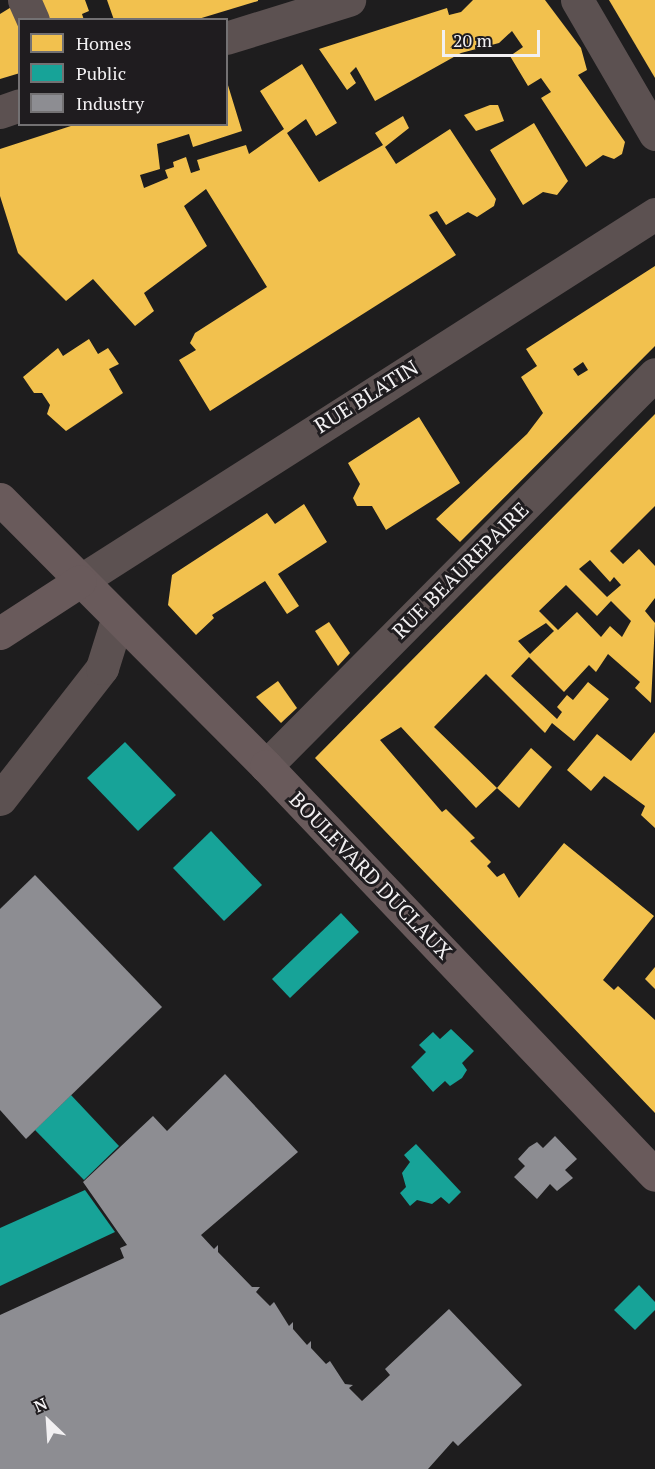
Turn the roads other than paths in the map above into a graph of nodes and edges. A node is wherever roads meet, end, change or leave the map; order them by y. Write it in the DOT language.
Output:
graph roads {
  1 [pos="24,0"];
  2 [pos="349,0"];
  3 [pos="577,0"];
  4 [pos="32,18"];
  5 [pos="228,37"];
  6 [pos="18,106"];
  7 [pos="0,112"];
  8 [pos="655,134"];
  9 [pos="655,214"];
  10 [pos="655,374"];
  11 [pos="0,499"];
  12 [pos="80,581"];
  13 [pos="117,620"];
  14 [pos="0,633"];
  15 [pos="266,766"];
  16 [pos="0,799"];
  17 [pos="655,1175"];
  1 -- 4 [label="street"];
  2 -- 5 [label="street"];
  3 -- 8 [label="street"];
  6 -- 7 [label="street"];
  9 -- 12 [label="street, RUE BLATIN"];
  10 -- 15 [label="street, RUE BEAUREPAIRE"];
  11 -- 12 [label="main road, BOULEVARD DUCLAUX"];
  12 -- 13 [label="main road, BOULEVARD DUCLAUX"];
  12 -- 14 [label="main road"];
  13 -- 15 [label="main road, BOULEVARD DUCLAUX"];
  13 -- 16 [label="street"];
  15 -- 17 [label="main road, BOULEVARD DUCLAUX"];
}
